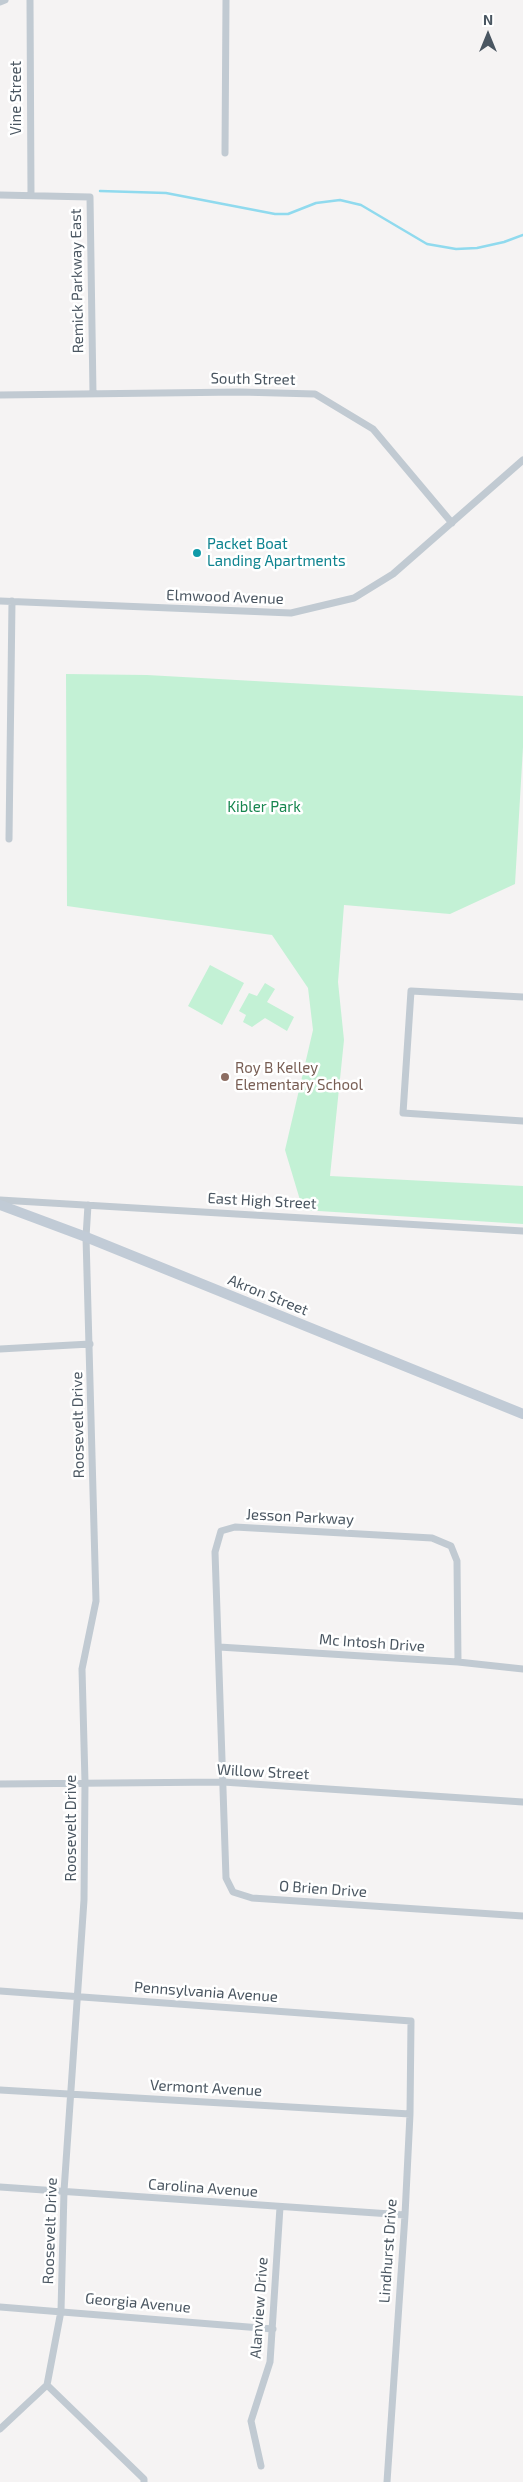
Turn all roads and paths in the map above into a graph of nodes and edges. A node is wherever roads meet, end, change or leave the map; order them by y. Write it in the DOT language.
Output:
graph roads {
  1 [pos="5,0"];
  2 [pos="30,0"];
  3 [pos="226,0"];
  4 [pos="0,2"];
  5 [pos="225,153"];
  6 [pos="0,195"];
  7 [pos="31,195"];
  8 [pos="93,394"];
  9 [pos="0,395"];
  10 [pos="523,460"];
  11 [pos="452,523"];
  12 [pos="0,601"];
  13 [pos="12,601"];
  14 [pos="9,839"];
  15 [pos="523,997"];
  16 [pos="523,1121"];
  17 [pos="0,1200"];
  18 [pos="0,1205"];
  19 [pos="88,1205"];
  20 [pos="523,1230"];
  21 [pos="86,1237"];
  22 [pos="90,1344"];
  23 [pos="0,1349"];
  24 [pos="523,1414"];
  25 [pos="219,1647"];
  26 [pos="458,1662"];
  27 [pos="523,1669"];
  28 [pos="85,1782"];
  29 [pos="223,1782"];
  30 [pos="0,1784"];
  31 [pos="523,1802"];
  32 [pos="523,1916"];
  33 [pos="0,1991"];
  34 [pos="78,1996"];
  35 [pos="411,2020"];
  36 [pos="0,2090"];
  37 [pos="72,2094"];
  38 [pos="410,2114"];
  39 [pos="0,2187"];
  40 [pos="64,2191"];
  41 [pos="280,2207"];
  42 [pos="404,2215"];
  43 [pos="0,2307"];
  44 [pos="61,2311"];
  45 [pos="273,2329"];
  46 [pos="48,2385"];
  47 [pos="0,2429"];
  48 [pos="261,2466"];
  49 [pos="144,2482"];
  50 [pos="387,2482"];
  1 -- 4 [label="street"];
  2 -- 7 [label="street, Vine Street"];
  3 -- 5 [label="street"];
  6 -- 7 [label="street"];
  7 -- 8 [label="street, Remick Parkway East"];
  8 -- 9 [label="street, South Street"];
  8 -- 11 [label="street, South Street"];
  10 -- 11 [label="street, Elmwood Avenue"];
  11 -- 13 [label="street, Elmwood Avenue"];
  12 -- 13 [label="street, Elmwood Avenue"];
  13 -- 14 [label="street"];
  15 -- 16 [label="street"];
  17 -- 19 [label="street, East High Street"];
  18 -- 21 [label="main road, Akron Street"];
  19 -- 20 [label="street, East High Street"];
  19 -- 21 [label="street, Roosevelt Drive"];
  21 -- 22 [label="street, Roosevelt Drive"];
  21 -- 24 [label="main road, Akron Street"];
  22 -- 23 [label="street"];
  22 -- 28 [label="street, Roosevelt Drive"];
  25 -- 26 [label="street, Mc Intosh Drive"];
  25 -- 26 [label="street, Jesson Parkway"];
  25 -- 29 [label="street, Jesson Parkway"];
  26 -- 27 [label="street, Mc Intosh Drive"];
  28 -- 29 [label="street, Willow Street"];
  28 -- 30 [label="street, Willow Street"];
  28 -- 34 [label="street, Roosevelt Drive"];
  29 -- 31 [label="street, Willow Street"];
  29 -- 32 [label="street, O Brien Drive"];
  33 -- 34 [label="street, Pennsylvania Avenue"];
  34 -- 35 [label="street, Pennsylvania Avenue"];
  34 -- 37 [label="street, Roosevelt Drive"];
  35 -- 38 [label="street, Lindhurst Drive"];
  36 -- 37 [label="street, Vermont Avenue"];
  37 -- 38 [label="street, Vermont Avenue"];
  37 -- 40 [label="street, Roosevelt Drive"];
  38 -- 42 [label="street, Lindhurst Drive"];
  39 -- 40 [label="street, Carolina Avenue"];
  40 -- 41 [label="street, Carolina Avenue"];
  40 -- 44 [label="street, Roosevelt Drive"];
  41 -- 42 [label="street, Carolina Avenue"];
  41 -- 45 [label="street, Alanview Drive"];
  42 -- 50 [label="street, Lindhurst Drive"];
  43 -- 44 [label="street, Georgia Avenue"];
  44 -- 45 [label="street, Georgia Avenue"];
  44 -- 46 [label="street, Roosevelt Drive"];
  45 -- 48 [label="street, Alanview Drive"];
  46 -- 47 [label="street"];
  46 -- 49 [label="street"];
}
